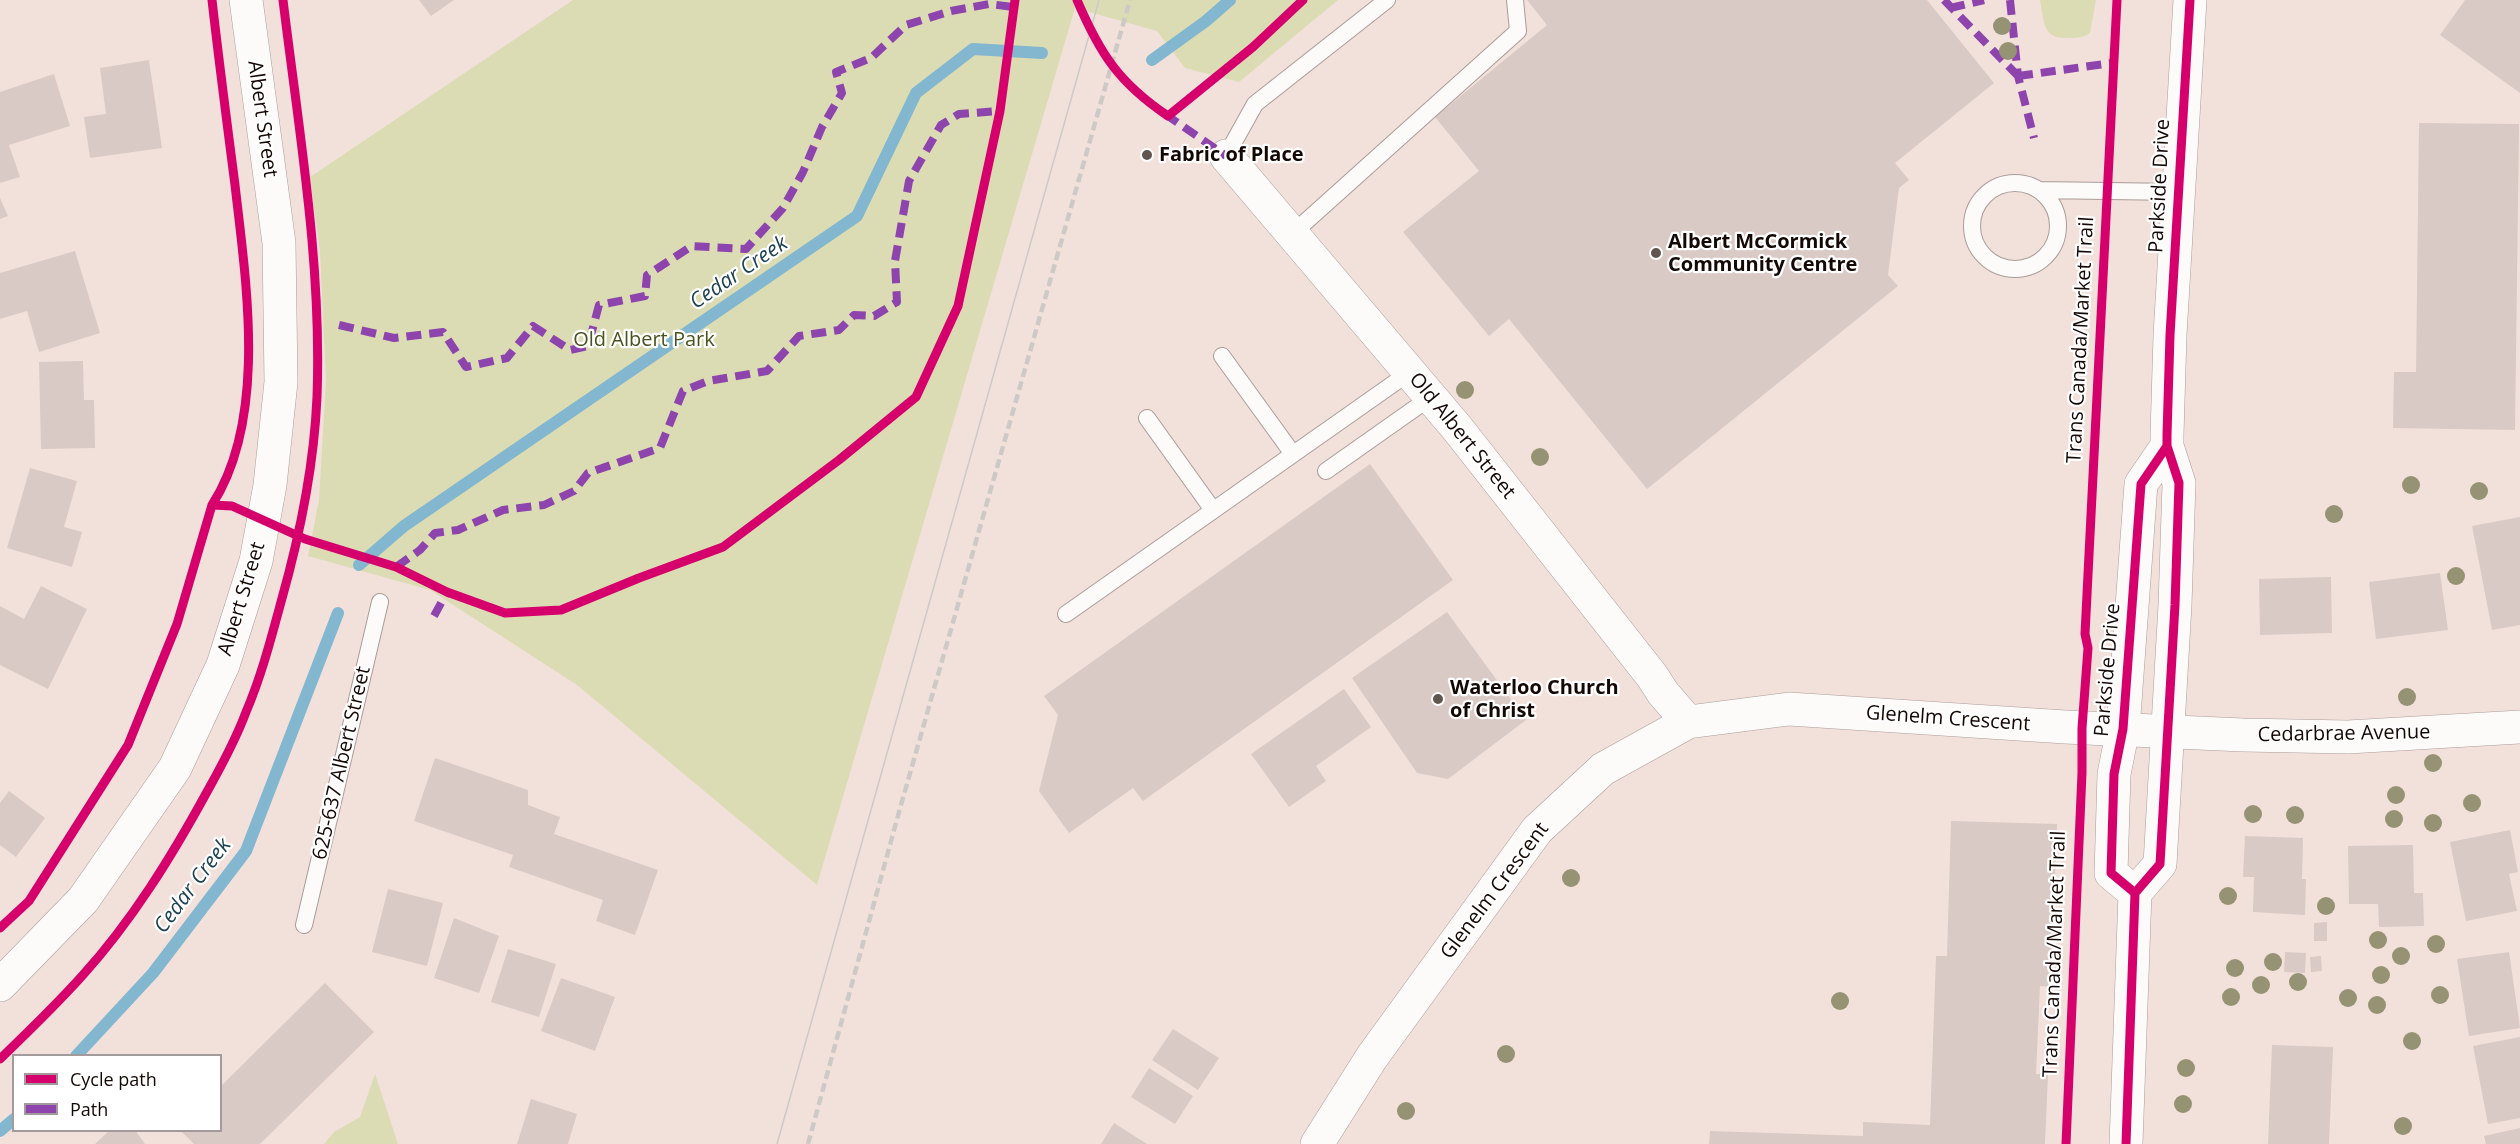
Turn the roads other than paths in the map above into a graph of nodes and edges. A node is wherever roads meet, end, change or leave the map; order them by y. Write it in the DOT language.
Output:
graph roads {
  1 [pos="246,0"];
  2 [pos="1387,0"];
  3 [pos="1515,0"];
  4 [pos="2190,0"];
  5 [pos="1226,156"];
  6 [pos="2038,190"];
  7 [pos="2178,192"];
  8 [pos="1292,234"];
  9 [pos="1222,356"];
  10 [pos="1410,372"];
  11 [pos="1431,397"];
  12 [pos="1147,418"];
  13 [pos="2167,446"];
  14 [pos="1293,454"];
  15 [pos="1326,471"];
  16 [pos="1213,510"];
  17 [pos="380,602"];
  18 [pos="1066,614"];
  19 [pos="1688,722"];
  20 [pos="2520,727"];
  21 [pos="2122,729"];
  22 [pos="2168,731"];
  23 [pos="2135,893"];
  24 [pos="304,925"];
  25 [pos="0,985"];
  26 [pos="1317,1144"];
  27 [pos="2126,1144"];
  1 -- 25 [label="street, Albert Street"];
  2 -- 5 [label="lane"];
  3 -- 8 [label="lane"];
  4 -- 7 [label="street, Parkside Drive"];
  5 -- 8 [label="street, Old Albert Street"];
  6 -- 6 [label="lane"];
  6 -- 7 [label="lane"];
  7 -- 13 [label="street, Parkside Drive"];
  8 -- 10 [label="street, Old Albert Street"];
  9 -- 14 [label="lane"];
  10 -- 11 [label="street, Old Albert Street"];
  10 -- 14 [label="lane"];
  11 -- 15 [label="lane"];
  11 -- 19 [label="street, Old Albert Street"];
  12 -- 16 [label="lane"];
  13 -- 21 [label="street, Parkside Drive"];
  13 -- 22 [label="street, Parkside Drive"];
  14 -- 16 [label="lane"];
  16 -- 18 [label="lane"];
  17 -- 24 [label="lane, 625-637 Albert Street"];
  19 -- 21 [label="street, Glenelm Crescent"];
  19 -- 26 [label="street, Glenelm Crescent"];
  20 -- 22 [label="street, Cedarbrae Avenue"];
  21 -- 22 [label="street, Glenelm Crescent"];
  21 -- 23 [label="street, Parkside Drive"];
  22 -- 23 [label="street, Parkside Drive"];
  23 -- 27 [label="street"];
}
